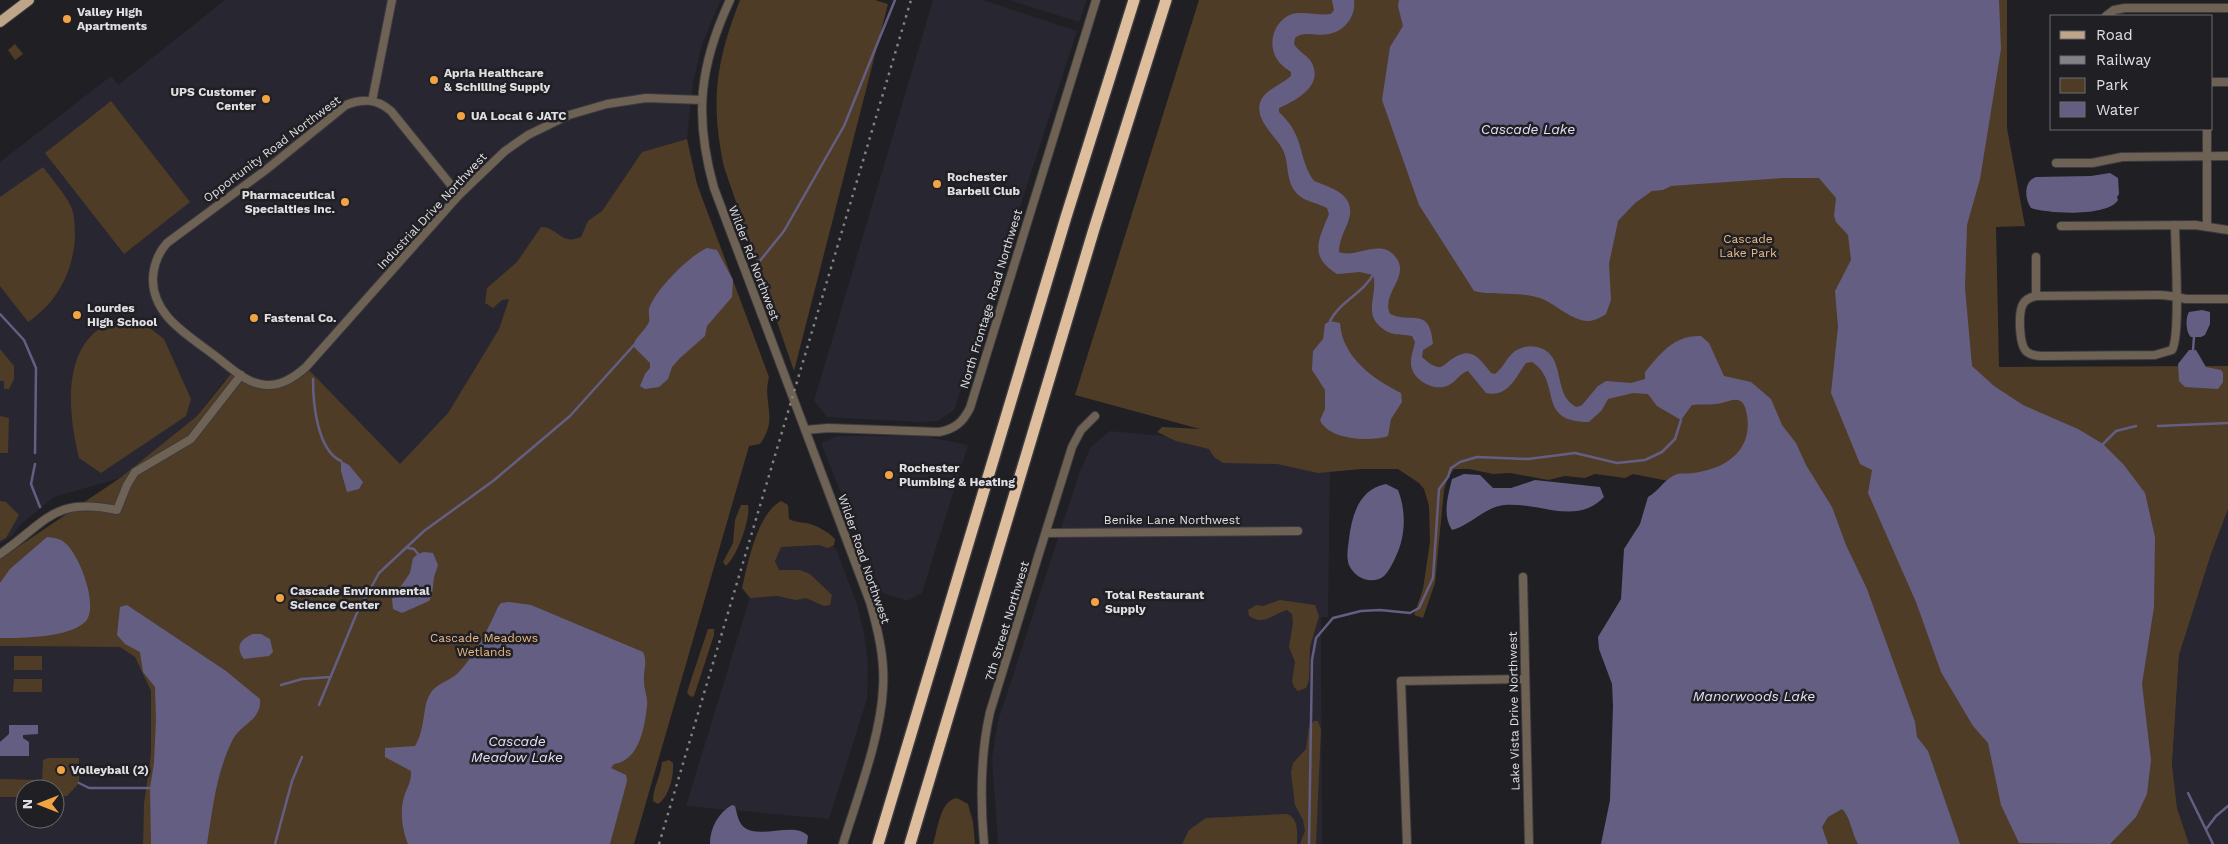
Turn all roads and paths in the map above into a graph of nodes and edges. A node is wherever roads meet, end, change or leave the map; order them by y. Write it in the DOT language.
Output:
graph roads {
  1 [pos="29,0"];
  2 [pos="392,0"];
  3 [pos="730,0"];
  4 [pos="1096,0"];
  5 [pos="1134,0"];
  6 [pos="1166,0"];
  7 [pos="2228,8"];
  8 [pos="2154,12"];
  9 [pos="2206,12"];
  10 [pos="2108,15"];
  11 [pos="0,22"];
  12 [pos="2213,82"];
  13 [pos="2228,82"];
  14 [pos="702,100"];
  15 [pos="372,101"];
  16 [pos="2207,130"];
  17 [pos="2207,156"];
  18 [pos="2228,156"];
  19 [pos="2056,163"];
  20 [pos="459,196"];
  21 [pos="2175,225"];
  22 [pos="2061,226"];
  23 [pos="2207,227"];
  24 [pos="2228,230"];
  25 [pos="2036,257"];
  26 [pos="153,282"];
  27 [pos="2036,296"];
  28 [pos="2176,297"];
  29 [pos="2228,298"];
  30 [pos="241,375"];
  31 [pos="1095,416"];
  32 [pos="805,430"];
  33 [pos="1298,531"];
  34 [pos="1046,533"];
  35 [pos="0,554"];
  36 [pos="1523,577"];
  37 [pos="1525,679"];
  38 [pos="843,844"];
  39 [pos="878,844"];
  40 [pos="910,844"];
  41 [pos="984,844"];
  42 [pos="1407,844"];
  43 [pos="1529,844"];
  1 -- 11 [label="main road"];
  2 -- 15 [label="street"];
  3 -- 14 [label="street"];
  4 -- 32 [label="street, North Frontage Road Northwest"];
  5 -- 39 [label="highway"];
  6 -- 40 [label="highway"];
  7 -- 9 [label="street"];
  8 -- 9 [label="street"];
  8 -- 10 [label="street"];
  12 -- 13 [label="street"];
  14 -- 20 [label="street, Industrial Drive Northwest"];
  14 -- 32 [label="street, Wilder Rd Northwest"];
  15 -- 20 [label="street"];
  15 -- 26 [label="street, Opportunity Road Northwest"];
  16 -- 17 [label="street"];
  17 -- 18 [label="street"];
  17 -- 19 [label="street"];
  17 -- 23 [label="street"];
  20 -- 30 [label="street, Industrial Drive Northwest"];
  21 -- 22 [label="street"];
  21 -- 23 [label="street"];
  21 -- 28 [label="street"];
  23 -- 24 [label="street"];
  25 -- 27 [label="street"];
  26 -- 30 [label="street, Industrial Drive Northwest"];
  27 -- 28 [label="street"];
  27 -- 28 [label="street"];
  28 -- 29 [label="street"];
  30 -- 35 [label="street"];
  31 -- 34 [label="street, 7th Street Northwest"];
  32 -- 38 [label="street, Wilder Road Northwest"];
  33 -- 34 [label="street, Benike Lane Northwest"];
  34 -- 41 [label="street, 7th Street Northwest"];
  36 -- 37 [label="street, Lake Vista Drive Northwest"];
  37 -- 42 [label="street"];
  37 -- 43 [label="street, Lake Vista Drive Northwest"];
}
